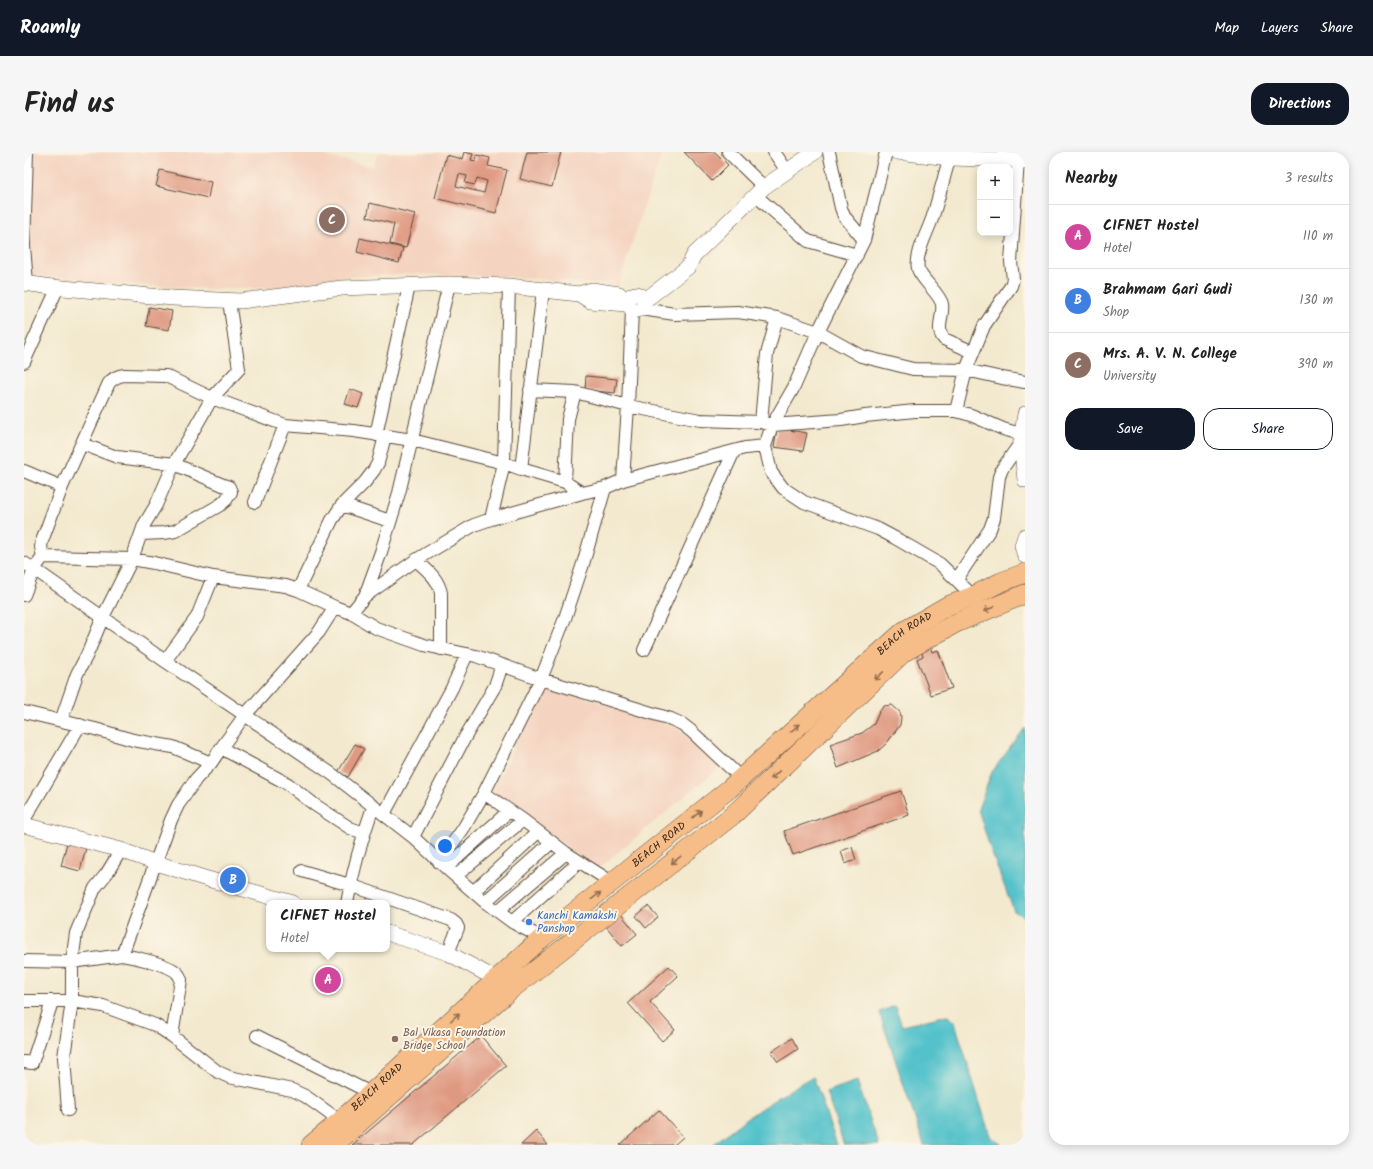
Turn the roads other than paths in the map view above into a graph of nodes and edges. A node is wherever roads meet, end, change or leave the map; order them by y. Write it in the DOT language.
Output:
graph roads {
  1 [pos="26,152"];
  2 [pos="728,152"];
  3 [pos="774,152"];
  4 [pos="815,152"];
  5 [pos="830,152"];
  6 [pos="886,152"];
  7 [pos="897,152"];
  8 [pos="951,155"];
  9 [pos="1021,158"];
  10 [pos="787,171"];
  11 [pos="759,191"];
  12 [pos="864,240"];
  13 [pos="857,255"];
  14 [pos="26,283"];
  15 [pos="449,284"];
  16 [pos="409,286"];
  17 [pos="509,286"];
  18 [pos="58,288"];
  19 [pos="543,290"];
  20 [pos="229,301"];
  21 [pos="636,302"];
  22 [pos="777,318"];
  23 [pos="818,332"];
  24 [pos="973,352"];
  25 [pos="24,362"];
  26 [pos="966,370"];
  27 [pos="1025,382"];
  28 [pos="530,390"];
  29 [pos="575,392"];
  30 [pos="212,398"];
  31 [pos="628,406"];
  32 [pos="956,411"];
  33 [pos="1025,414"];
  34 [pos="766,423"];
  35 [pos="286,425"];
  36 [pos="381,435"];
  37 [pos="1021,438"];
  38 [pos="412,440"];
  39 [pos="82,444"];
  40 [pos="765,446"];
  41 [pos="734,451"];
  42 [pos="504,463"];
  43 [pos="174,464"];
  44 [pos="521,469"];
  45 [pos="24,472"];
  46 [pos="623,480"];
  47 [pos="1025,480"];
  48 [pos="565,482"];
  49 [pos="62,487"];
  50 [pos="605,488"];
  51 [pos="582,492"];
  52 [pos="255,502"];
  53 [pos="342,505"];
  54 [pos="491,519"];
  55 [pos="390,521"];
  56 [pos="141,534"];
  57 [pos="1025,536"];
  58 [pos="1025,556"];
  59 [pos="43,557"];
  60 [pos="132,559"];
  61 [pos="416,560"];
  62 [pos="29,566"];
  63 [pos="1025,573"];
  64 [pos="213,577"];
  65 [pos="957,579"];
  66 [pos="298,590"];
  67 [pos="1025,594"];
  68 [pos="24,595"];
  69 [pos="365,596"];
  70 [pos="973,596"];
  71 [pos="334,608"];
  72 [pos="351,613"];
  73 [pos="103,617"];
  74 [pos="441,649"];
  75 [pos="644,650"];
  76 [pos="467,654"];
  77 [pos="165,661"];
  78 [pos="502,665"];
  79 [pos="541,679"];
  80 [pos="24,712"];
  81 [pos="245,715"];
  82 [pos="61,720"];
  83 [pos="80,725"];
  84 [pos="220,748"];
  85 [pos="211,762"];
  86 [pos="741,778"];
  87 [pos="484,793"];
  88 [pos="374,807"];
  89 [pos="509,811"];
  90 [pos="384,814"];
  91 [pos="24,820"];
  92 [pos="523,820"];
  93 [pos="24,825"];
  94 [pos="538,832"];
  95 [pos="364,833"];
  96 [pos="413,837"];
  97 [pos="552,842"];
  98 [pos="121,850"];
  99 [pos="566,853"];
  100 [pos="579,862"];
  101 [pos="156,863"];
  102 [pos="442,865"];
  103 [pos="302,871"];
  104 [pos="456,876"];
  105 [pos="613,883"];
  106 [pos="350,885"];
  107 [pos="474,891"];
  108 [pos="282,900"];
  109 [pos="348,900"];
  110 [pos="485,902"];
  111 [pos="498,911"];
  112 [pos="512,922"];
  113 [pos="390,934"];
  114 [pos="542,938"];
  115 [pos="448,953"];
  116 [pos="122,955"];
  117 [pos="24,961"];
  118 [pos="72,962"];
  119 [pos="503,985"];
  120 [pos="24,1001"];
  121 [pos="72,1001"];
  122 [pos="52,1002"];
  123 [pos="172,1036"];
  124 [pos="257,1036"];
  125 [pos="24,1062"];
  126 [pos="371,1093"];
  127 [pos="68,1110"];
  128 [pos="340,1121"];
  129 [pos="311,1145"];
  130 [pos="334,1145"];
  1 -- 14 [label="street"];
  2 -- 11 [label="street"];
  3 -- 10 [label="street"];
  4 -- 10 [label="street"];
  5 -- 12 [label="street"];
  6 -- 12 [label="street"];
  7 -- 8 [label="street"];
  8 -- 9 [label="street"];
  8 -- 24 [label="street"];
  9 -- 24 [label="street"];
  10 -- 11 [label="street"];
  11 -- 13 [label="street"];
  11 -- 21 [label="street"];
  12 -- 13 [label="street"];
  13 -- 23 [label="street"];
  14 -- 18 [label="street"];
  15 -- 16 [label="street"];
  15 -- 17 [label="street"];
  15 -- 38 [label="street"];
  16 -- 20 [label="street"];
  16 -- 36 [label="street"];
  17 -- 19 [label="street"];
  17 -- 42 [label="street"];
  18 -- 20 [label="street"];
  18 -- 25 [label="street"];
  19 -- 21 [label="street"];
  19 -- 28 [label="street"];
  20 -- 30 [label="street"];
  21 -- 22 [label="street"];
  21 -- 31 [label="street"];
  22 -- 23 [label="street"];
  22 -- 34 [label="street"];
  23 -- 26 [label="street"];
  23 -- 34 [label="street"];
  24 -- 26 [label="street"];
  26 -- 27 [label="street"];
  26 -- 32 [label="street"];
  28 -- 29 [label="street"];
  28 -- 44 [label="street"];
  29 -- 31 [label="street"];
  29 -- 48 [label="street"];
  30 -- 35 [label="street"];
  30 -- 39 [label="street"];
  30 -- 43 [label="street"];
  31 -- 34 [label="street"];
  31 -- 46 [label="street"];
  32 -- 34 [label="street"];
  32 -- 37 [label="street"];
  33 -- 37 [label="street"];
  34 -- 40 [label="street"];
  35 -- 36 [label="street"];
  35 -- 52 [label="street"];
  36 -- 38 [label="street"];
  36 -- 53 [label="street"];
  37 -- 47 [label="street"];
  37 -- 65 [label="street"];
  38 -- 42 [label="street"];
  38 -- 55 [label="street"];
  39 -- 43 [label="street"];
  39 -- 49 [label="street"];
  40 -- 41 [label="street"];
  40 -- 65 [label="street"];
  41 -- 46 [label="street"];
  41 -- 75 [label="street"];
  42 -- 44 [label="street"];
  42 -- 54 [label="street"];
  43 -- 56 [label="street"];
  43 -- 56 [label="street"];
  44 -- 48 [label="street"];
  45 -- 49 [label="street"];
  46 -- 50 [label="street"];
  48 -- 51 [label="street"];
  49 -- 59 [label="street"];
  50 -- 51 [label="street"];
  50 -- 79 [label="street"];
  51 -- 54 [label="street"];
  53 -- 55 [label="street"];
  53 -- 66 [label="street"];
  54 -- 61 [label="street"];
  55 -- 69 [label="street"];
  56 -- 60 [label="street"];
  57 -- 58 [label="street"];
  59 -- 60 [label="street"];
  59 -- 62 [label="street"];
  60 -- 64 [label="street"];
  60 -- 73 [label="street"];
  61 -- 69 [label="street"];
  61 -- 74 [label="street"];
  62 -- 68 [label="street"];
  62 -- 73 [label="street"];
  63 -- 70 [label="main road, BEACH ROAD"];
  64 -- 66 [label="street"];
  64 -- 77 [label="street"];
  65 -- 70 [label="street"];
  66 -- 71 [label="street"];
  67 -- 119 [label="main road, BEACH ROAD, one-way"];
  69 -- 72 [label="street"];
  86 -- 70 [label="main road, BEACH ROAD, one-way"];
  71 -- 72 [label="street"];
  71 -- 81 [label="street"];
  72 -- 74 [label="street"];
  73 -- 77 [label="street"];
  73 -- 82 [label="street"];
  74 -- 76 [label="street"];
  76 -- 78 [label="street"];
  76 -- 90 [label="street"];
  77 -- 81 [label="street"];
  78 -- 79 [label="street"];
  78 -- 96 [label="street"];
  79 -- 86 [label="street"];
  79 -- 87 [label="street"];
  80 -- 82 [label="street"];
  81 -- 84 [label="street"];
  81 -- 88 [label="street"];
  82 -- 83 [label="street"];
  83 -- 85 [label="street"];
  83 -- 91 [label="street"];
  84 -- 85 [label="street"];
  84 -- 95 [label="street"];
  85 -- 101 [label="street"];
  105 -- 86 [label="main road, BEACH ROAD, one-way"];
  87 -- 89 [label="street"];
  87 -- 102 [label="street"];
  88 -- 90 [label="street"];
  88 -- 95 [label="street"];
  89 -- 92 [label="street"];
  89 -- 102 [label="street"];
  90 -- 96 [label="street"];
  92 -- 94 [label="street"];
  92 -- 104 [label="street"];
  93 -- 98 [label="street"];
  94 -- 97 [label="street"];
  94 -- 107 [label="street"];
  95 -- 106 [label="street"];
  96 -- 102 [label="street"];
  97 -- 99 [label="street"];
  97 -- 110 [label="street"];
  98 -- 101 [label="street"];
  98 -- 118 [label="street"];
  99 -- 100 [label="street"];
  99 -- 111 [label="street"];
  100 -- 105 [label="street"];
  100 -- 112 [label="street"];
  101 -- 108 [label="street"];
  101 -- 116 [label="street"];
  102 -- 104 [label="street"];
  103 -- 106 [label="street"];
  104 -- 107 [label="street"];
  114 -- 105 [label="main road, BEACH ROAD, one-way"];
  106 -- 109 [label="street"];
  106 -- 115 [label="street"];
  107 -- 110 [label="street"];
  110 -- 111 [label="street"];
  111 -- 112 [label="street"];
  112 -- 114 [label="street"];
  113 -- 115 [label="street"];
  114 -- 119 [label="main road, BEACH ROAD"];
  115 -- 119 [label="street"];
  116 -- 118 [label="street"];
  116 -- 123 [label="street"];
  117 -- 118 [label="street"];
  118 -- 121 [label="street"];
  126 -- 119 [label="main road, BEACH ROAD, one-way"];
  119 -- 130 [label="main road, BEACH ROAD"];
  120 -- 122 [label="street"];
  121 -- 122 [label="street"];
  121 -- 123 [label="street"];
  121 -- 127 [label="street"];
  122 -- 125 [label="street"];
  123 -- 128 [label="street"];
  124 -- 126 [label="street"];
  126 -- 128 [label="main road, BEACH ROAD"];
  128 -- 129 [label="main road, BEACH ROAD"];
}
